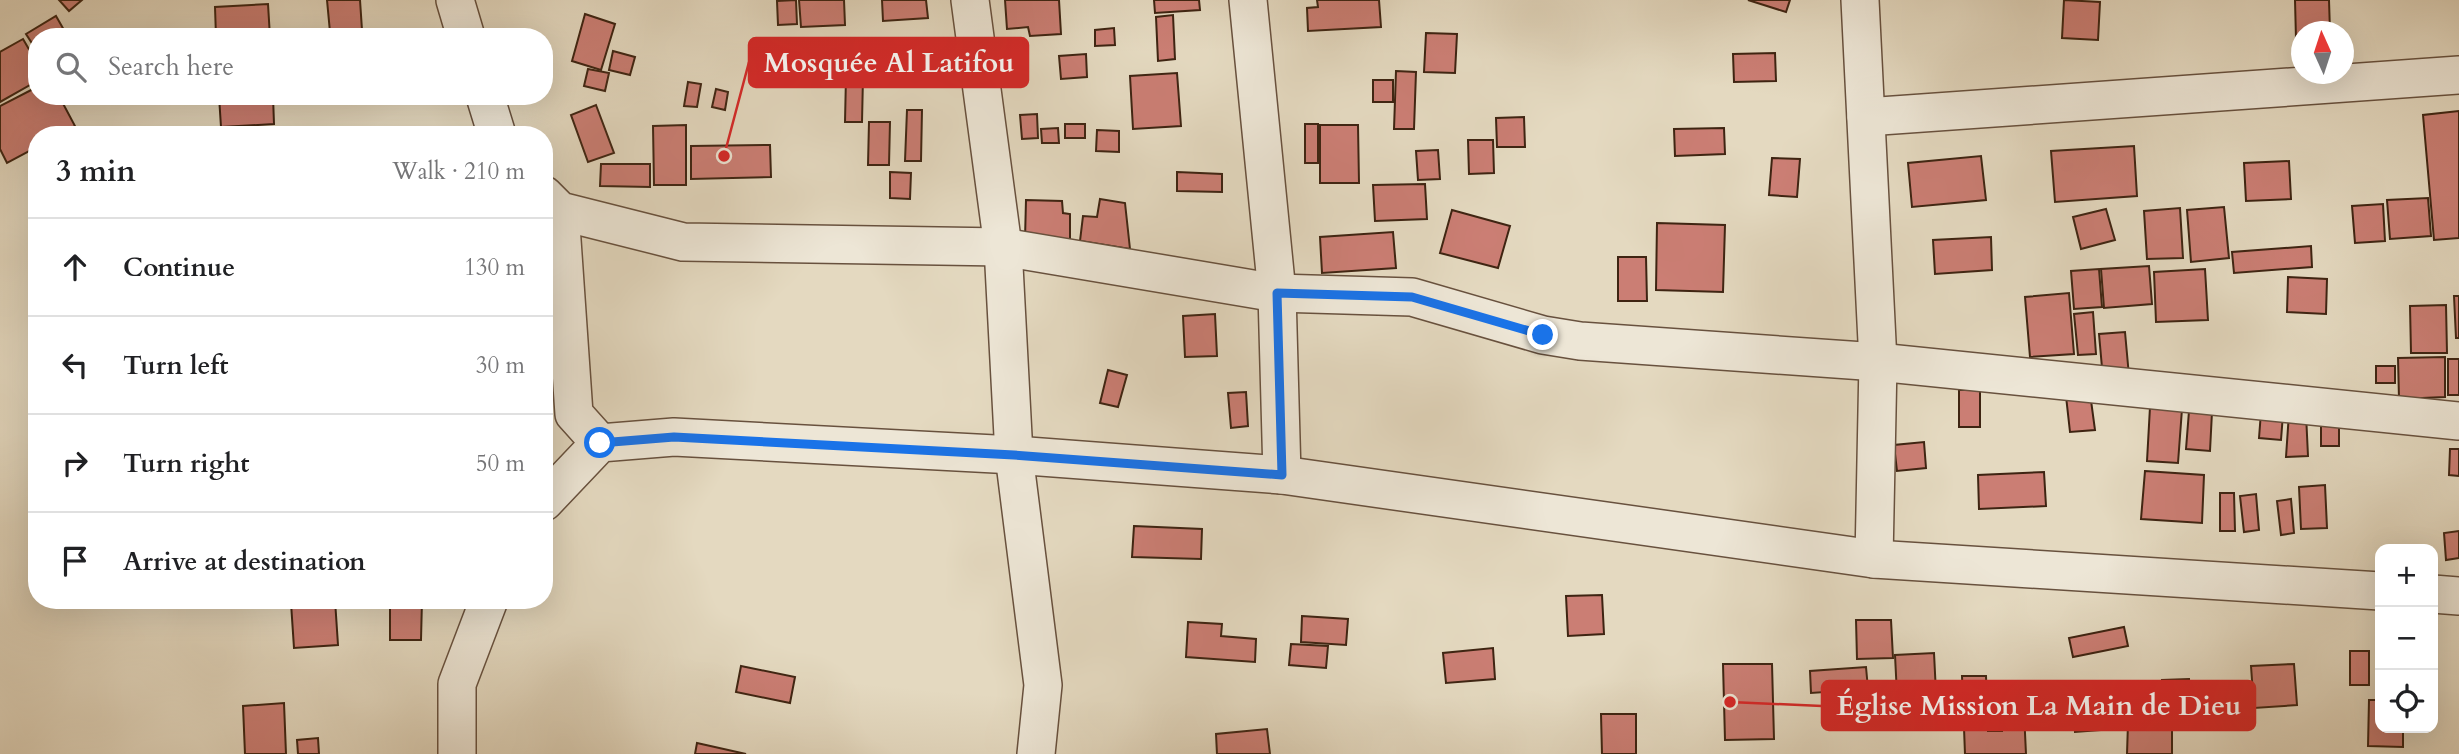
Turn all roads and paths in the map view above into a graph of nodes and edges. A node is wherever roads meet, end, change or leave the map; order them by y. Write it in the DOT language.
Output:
graph roads {
  1 [pos="455,0"];
  2 [pos="970,0"];
  3 [pos="1248,0"];
  4 [pos="1860,0"];
  5 [pos="463,28"];
  6 [pos="2459,75"];
  7 [pos="488,105"];
  8 [pos="1866,117"];
  9 [pos="494,126"];
  10 [pos="553,203"];
  11 [pos="553,213"];
  12 [pos="1003,247"];
  13 [pos="1277,293"];
  14 [pos="1878,362"];
  15 [pos="2459,421"];
  16 [pos="600,443"];
  17 [pos="1014,455"];
  18 [pos="1282,475"];
  19 [pos="553,493"];
  20 [pos="1874,559"];
  21 [pos="2375,591"];
  22 [pos="2438,594"];
  23 [pos="2459,596"];
  24 [pos="486,609"];
  25 [pos="457,754"];
  26 [pos="1035,754"];
  1 -- 5 [label="street"];
  2 -- 12 [label="street"];
  3 -- 13 [label="street"];
  4 -- 8 [label="street"];
  6 -- 8 [label="street"];
  7 -- 9 [label="street"];
  8 -- 14 [label="street"];
  10 -- 12 [label="street"];
  11 -- 16 [label="street"];
  12 -- 13 [label="street"];
  12 -- 17 [label="street"];
  13 -- 14 [label="street"];
  13 -- 18 [label="street"];
  14 -- 15 [label="street"];
  14 -- 20 [label="street"];
  16 -- 17 [label="street"];
  16 -- 19 [label="street"];
  17 -- 18 [label="street"];
  17 -- 26 [label="street"];
  18 -- 20 [label="street"];
  20 -- 21 [label="street"];
  22 -- 23 [label="street"];
  24 -- 25 [label="street"];
}
